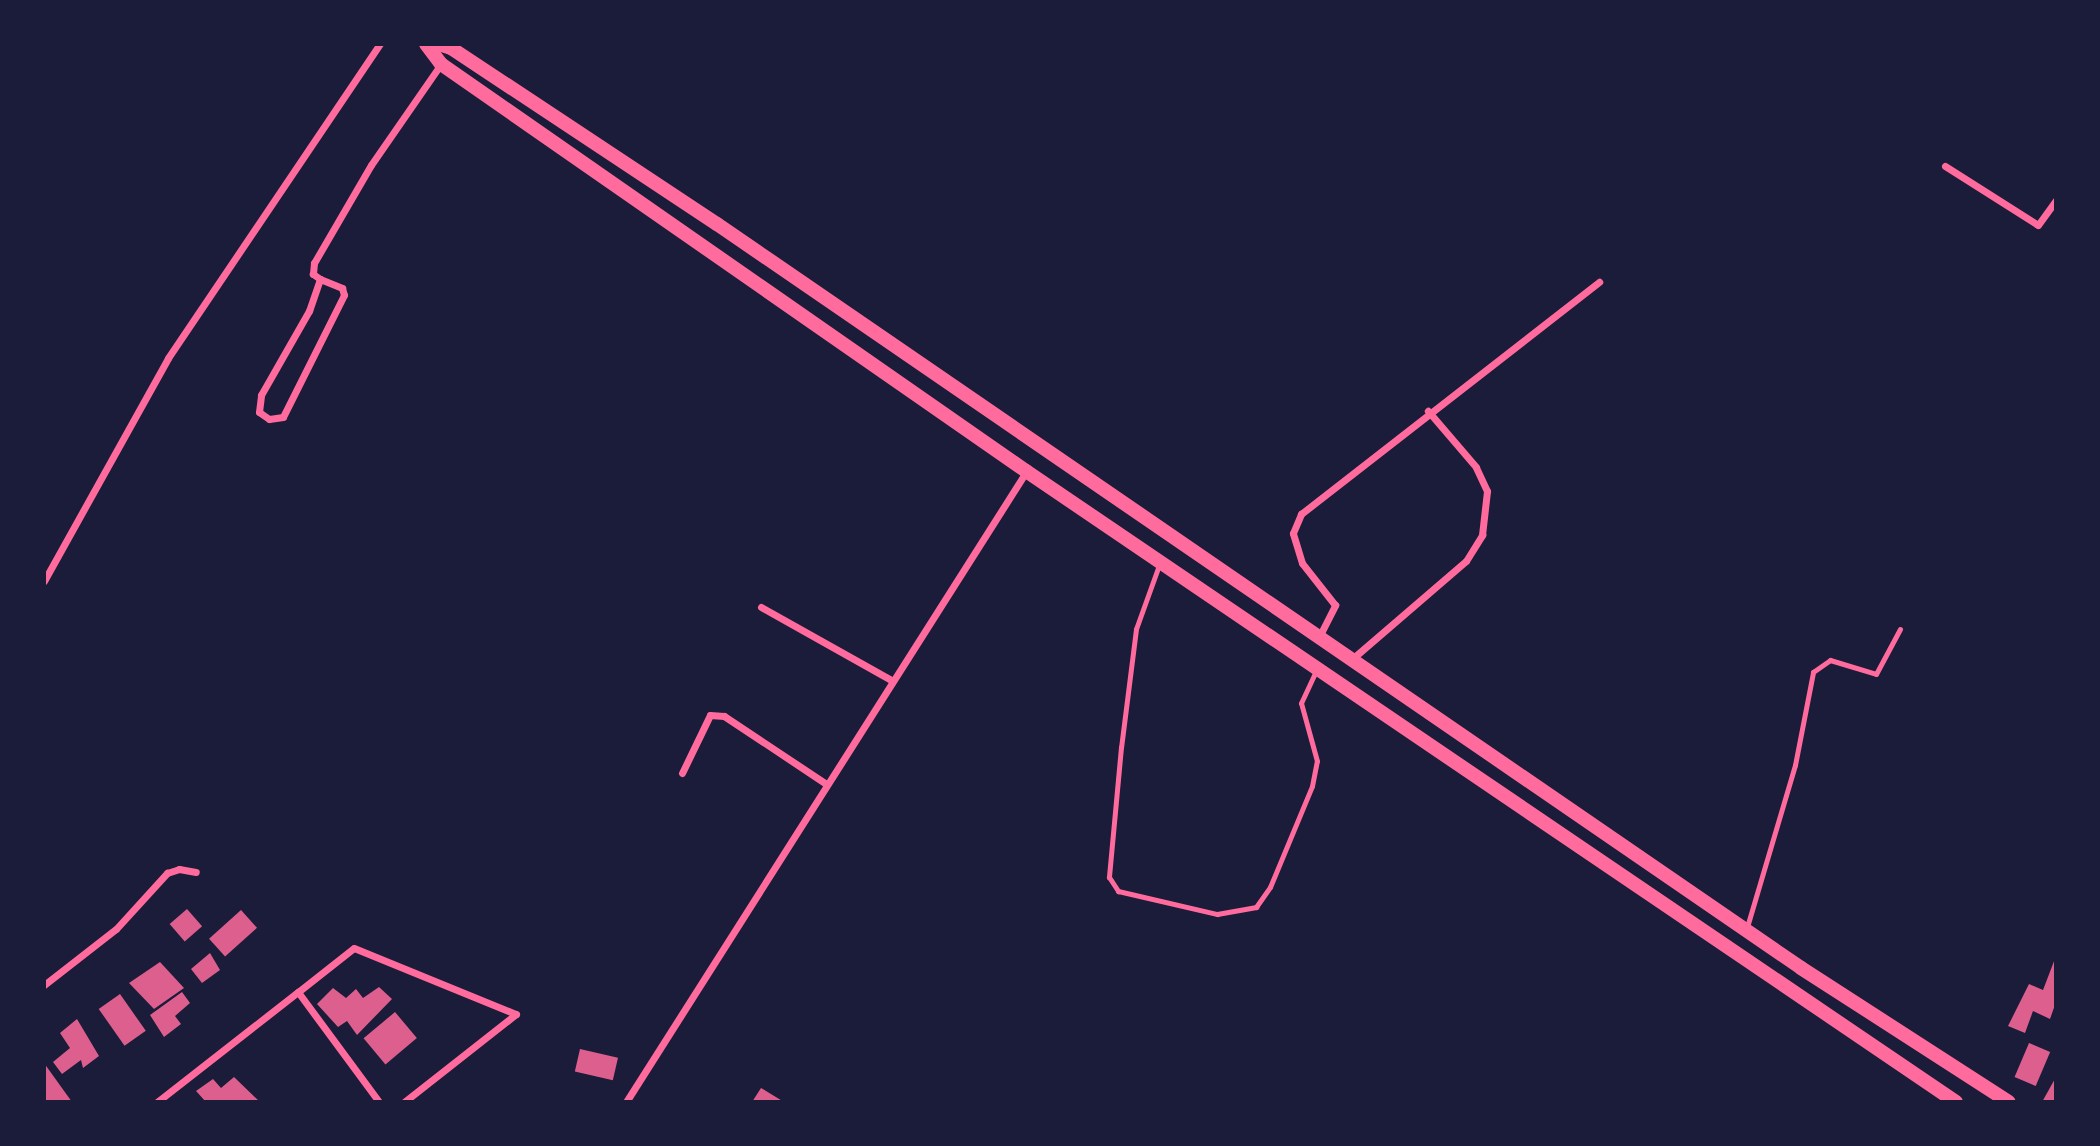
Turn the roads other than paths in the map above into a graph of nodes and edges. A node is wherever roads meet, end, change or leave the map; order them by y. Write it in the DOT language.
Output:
graph roads {
  1 [pos="380,44"];
  2 [pos="426,44"];
  3 [pos="439,44"];
  4 [pos="441,64"];
  5 [pos="1945,166"];
  6 [pos="2056,200"];
  7 [pos="320,279"];
  8 [pos="1599,282"];
  9 [pos="1428,411"];
  10 [pos="1026,471"];
  11 [pos="1160,562"];
  12 [pos="44,581"];
  13 [pos="761,607"];
  14 [pos="1900,629"];
  15 [pos="1319,637"];
  16 [pos="1352,660"];
  17 [pos="1317,669"];
  18 [pos="891,680"];
  19 [pos="682,773"];
  20 [pos="825,783"];
  21 [pos="196,872"];
  22 [pos="1746,930"];
  23 [pos="44,985"];
  24 [pos="298,992"];
  25 [pos="157,1102"];
  26 [pos="379,1102"];
  27 [pos="404,1102"];
  28 [pos="625,1102"];
  29 [pos="1956,1102"];
  30 [pos="2010,1102"];
  1 -- 12 [label="street"];
  2 -- 4 [label="main road"];
  3 -- 15 [label="main road"];
  4 -- 7 [label="street"];
  4 -- 10 [label="main road"];
  5 -- 6 [label="street"];
  7 -- 7 [label="street"];
  8 -- 9 [label="street"];
  9 -- 15 [label="street"];
  9 -- 16 [label="street"];
  10 -- 11 [label="main road"];
  10 -- 18 [label="street"];
  11 -- 17 [label="main road"];
  11 -- 17 [label="lane"];
  13 -- 18 [label="street"];
  14 -- 22 [label="lane"];
  15 -- 16 [label="main road"];
  16 -- 22 [label="main road"];
  17 -- 29 [label="main road"];
  18 -- 20 [label="street"];
  19 -- 20 [label="street"];
  20 -- 28 [label="street"];
  21 -- 23 [label="street"];
  22 -- 30 [label="main road"];
  24 -- 25 [label="street"];
  24 -- 26 [label="street"];
  24 -- 27 [label="street"];
}
